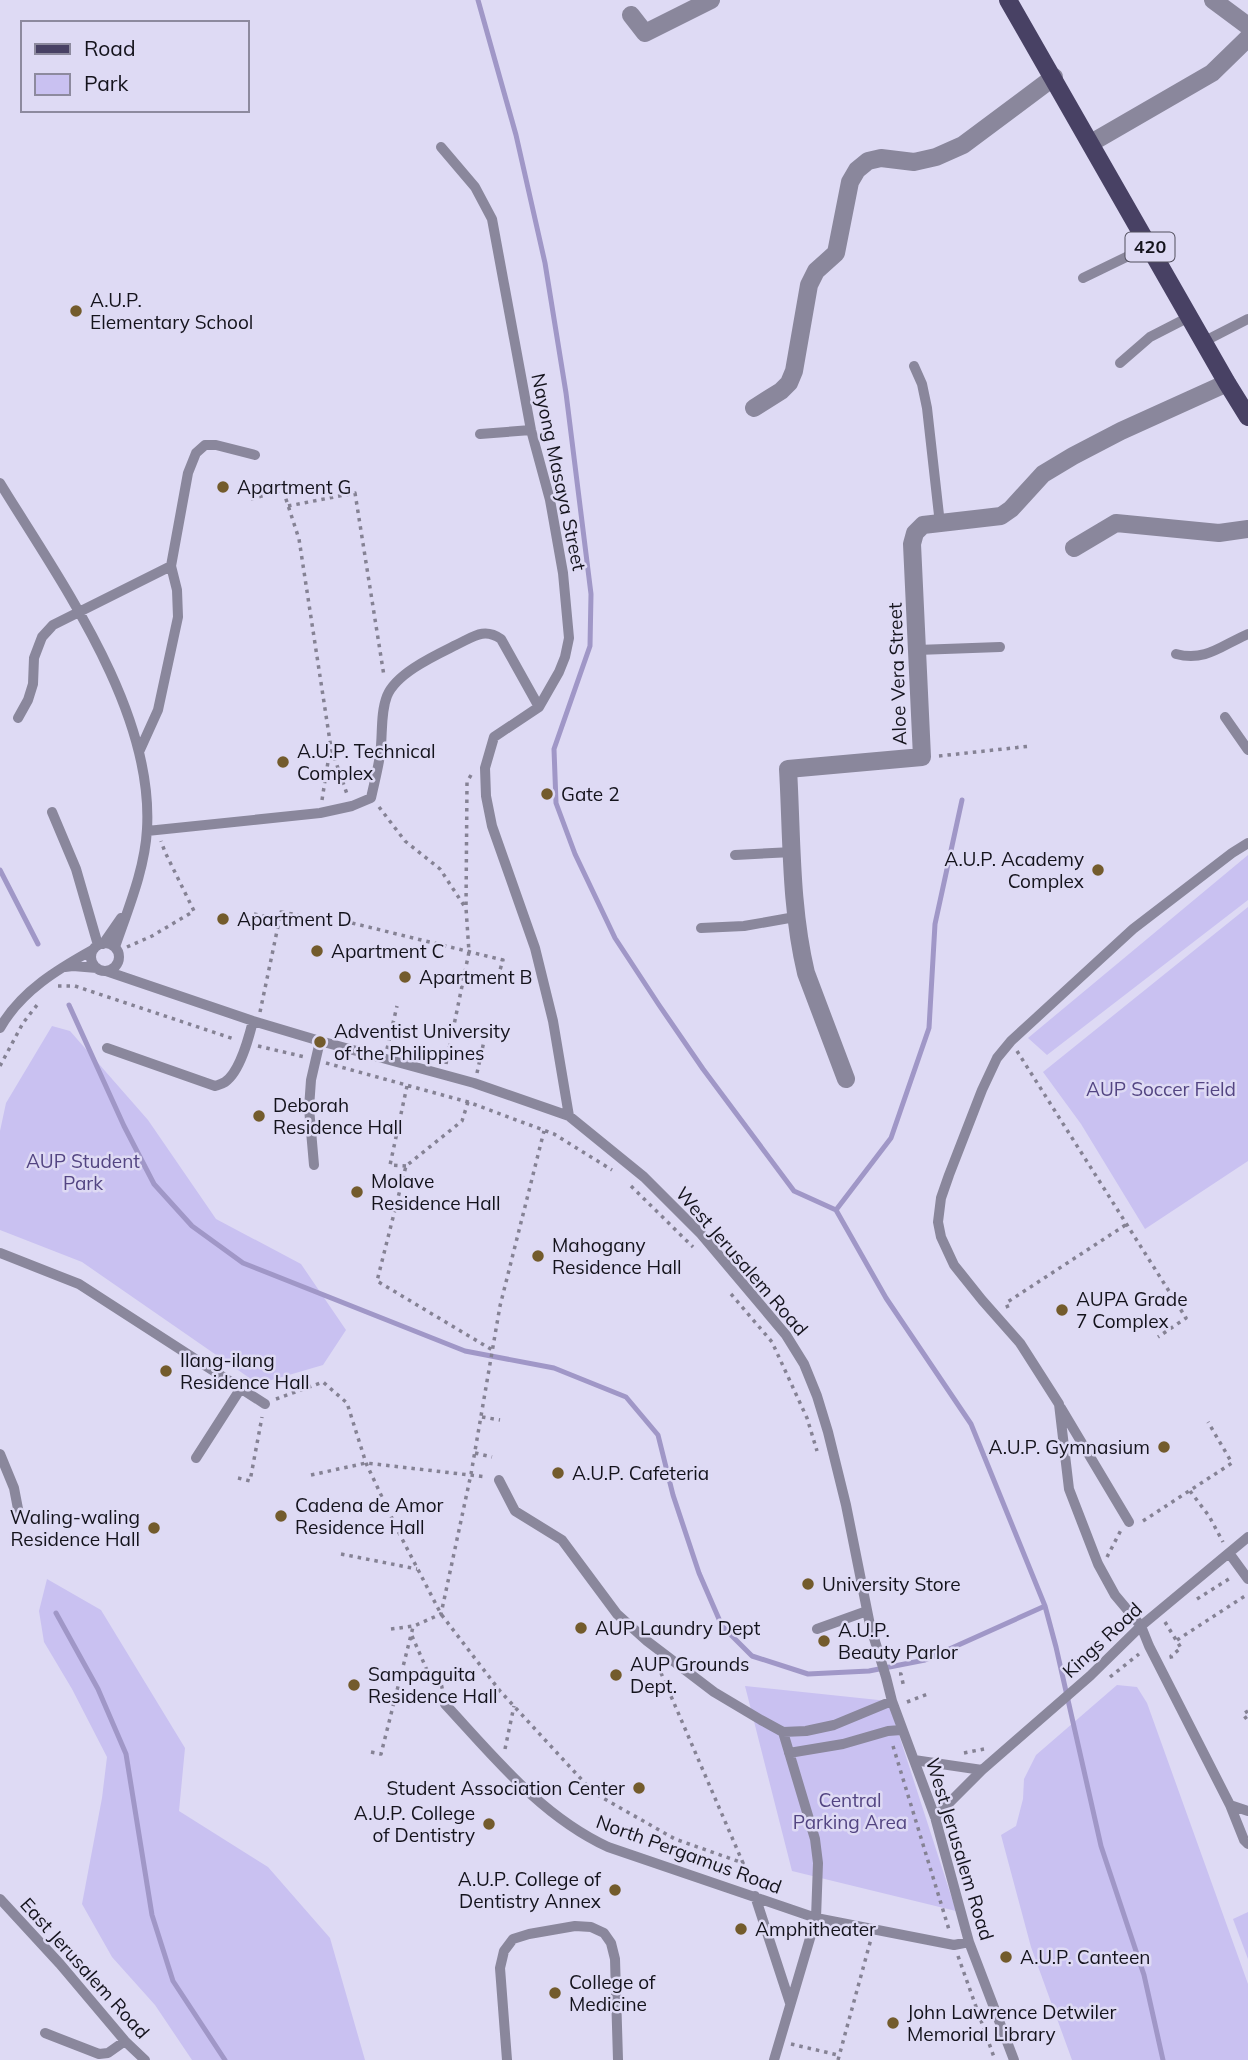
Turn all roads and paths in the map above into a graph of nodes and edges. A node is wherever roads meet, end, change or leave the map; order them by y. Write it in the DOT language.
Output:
graph roads {
  1 [pos="1008,0"];
  2 [pos="1215,0"];
  3 [pos="706,1"];
  4 [pos="631,15"];
  5 [pos="1248,26"];
  6 [pos="1248,38"];
  7 [pos="1054,76"];
  8 [pos="1091,143"];
  9 [pos="441,147"];
  10 [pos="1149,246"];
  11 [pos="1083,278"];
  12 [pos="1189,317"];
  13 [pos="1248,319"];
  14 [pos="1203,342"];
  15 [pos="1120,362"];
  16 [pos="914,366"];
  17 [pos="1227,383"];
  18 [pos="754,408"];
  19 [pos="1248,417"];
  20 [pos="531,430"];
  21 [pos="480,434"];
  22 [pos="255,455"];
  23 [pos="0,483"];
  24 [pos="251,499"];
  25 [pos="288,506"];
  26 [pos="940,524"];
  27 [pos="1248,529"];
  28 [pos="1074,548"];
  29 [pos="171,566"];
  30 [pos="80,612"];
  31 [pos="1248,634"];
  32 [pos="1000,647"];
  33 [pos="917,650"];
  34 [pos="1176,654"];
  35 [pos="387,695"];
  36 [pos="539,706"];
  37 [pos="1225,717"];
  38 [pos="18,718"];
  39 [pos="1031,746"];
  40 [pos="331,748"];
  41 [pos="1248,750"];
  42 [pos="139,752"];
  43 [pos="922,757"];
  44 [pos="474,771"];
  45 [pos="371,798"];
  46 [pos="352,806"];
  47 [pos="52,811"];
  48 [pos="320,813"];
  49 [pos="152,830"];
  50 [pos="1248,843"];
  51 [pos="793,852"];
  52 [pos="735,855"];
  53 [pos="466,908"];
  54 [pos="128,909"];
  55 [pos="254,914"];
  56 [pos="298,915"];
  57 [pos="795,917"];
  58 [pos="279,919"];
  59 [pos="352,923"];
  60 [pos="701,928"];
  61 [pos="98,946"];
  62 [pos="469,952"];
  63 [pos="117,953"];
  64 [pos="58,969"];
  65 [pos="101,969"];
  66 [pos="135,980"];
  67 [pos="498,980"];
  68 [pos="50,992"];
  69 [pos="43,997"];
  70 [pos="397,1006"];
  71 [pos="256,1021"];
  72 [pos="0,1028"];
  73 [pos="320,1041"];
  74 [pos="484,1041"];
  75 [pos="1011,1041"];
  76 [pos="247,1044"];
  77 [pos="107,1048"];
  78 [pos="385,1059"];
  79 [pos="316,1060"];
  80 [pos="0,1066"];
  81 [pos="443,1075"];
  82 [pos="846,1079"];
  83 [pos="474,1083"];
  84 [pos="407,1086"];
  85 [pos="468,1102"];
  86 [pos="569,1116"];
  87 [pos="544,1131"];
  88 [pos="314,1166"];
  89 [pos="407,1166"];
  90 [pos="620,1175"];
  91 [pos="629,1184"];
  92 [pos="1127,1224"];
  93 [pos="693,1247"];
  94 [pos="0,1253"];
  95 [pos="728,1289"];
  96 [pos="1010,1313"];
  97 [pos="1158,1337"];
  98 [pos="494,1351"];
  99 [pos="241,1388"];
  100 [pos="265,1404"];
  101 [pos="1059,1404"];
  102 [pos="481,1416"];
  103 [pos="500,1420"];
  104 [pos="1208,1422"];
  105 [pos="475,1453"];
  106 [pos="0,1454"];
  107 [pos="492,1457"];
  108 [pos="819,1457"];
  109 [pos="196,1458"];
  110 [pos="366,1463"];
  111 [pos="471,1474"];
  112 [pos="311,1475"];
  113 [pos="488,1477"];
  114 [pos="238,1478"];
  115 [pos="499,1480"];
  116 [pos="1190,1491"];
  117 [pos="19,1514"];
  118 [pos="1139,1515"];
  119 [pos="1125,1526"];
  120 [pos="1248,1537"];
  121 [pos="1229,1553"];
  122 [pos="341,1554"];
  123 [pos="1110,1556"];
  124 [pos="417,1569"];
  125 [pos="1245,1575"];
  126 [pos="1248,1594"];
  127 [pos="1197,1599"];
  128 [pos="867,1611"];
  129 [pos="441,1614"];
  130 [pos="414,1626"];
  131 [pos="1141,1626"];
  132 [pos="391,1629"];
  133 [pos="817,1629"];
  134 [pos="411,1634"];
  135 [pos="1177,1640"];
  136 [pos="647,1641"];
  137 [pos="1149,1646"];
  138 [pos="1171,1656"];
  139 [pos="885,1674"];
  140 [pos="1110,1677"];
  141 [pos="441,1683"];
  142 [pos="928,1694"];
  143 [pos="892,1701"];
  144 [pos="445,1704"];
  145 [pos="514,1706"];
  146 [pos="1248,1711"];
  147 [pos="1248,1721"];
  148 [pos="901,1730"];
  149 [pos="888,1731"];
  150 [pos="783,1732"];
  151 [pos="986,1748"];
  152 [pos="371,1752"];
  153 [pos="789,1753"];
  154 [pos="962,1754"];
  155 [pos="914,1760"];
  156 [pos="501,1765"];
  157 [pos="982,1770"];
  158 [pos="1230,1805"];
  159 [pos="1248,1811"];
  160 [pos="935,1817"];
  161 [pos="1248,1844"];
  162 [pos="755,1896"];
  163 [pos="0,1899"];
  164 [pos="816,1918"];
  165 [pos="969,1942"];
  166 [pos="869,1945"];
  167 [pos="954,1945"];
  168 [pos="790,2003"];
  169 [pos="45,2033"];
  170 [pos="125,2040"];
  171 [pos="779,2042"];
  172 [pos="838,2058"];
  173 [pos="145,2060"];
  174 [pos="507,2060"];
  175 [pos="618,2060"];
  176 [pos="774,2060"];
  177 [pos="995,2060"];
  178 [pos="1014,2060"];
  1 -- 7 [label="main road, 420"];
  2 -- 5 [label="street"];
  3 -- 4 [label="street"];
  6 -- 8 [label="street"];
  7 -- 8 [label="main road, 420"];
  7 -- 18 [label="street"];
  8 -- 10 [label="main road, 420"];
  9 -- 20 [label="lane, Nayong Masaya Street"];
  10 -- 11 [label="lane"];
  10 -- 12 [label="main road, 420"];
  12 -- 14 [label="main road, 420"];
  12 -- 15 [label="lane"];
  13 -- 14 [label="lane"];
  14 -- 17 [label="main road, 420"];
  16 -- 26 [label="lane"];
  17 -- 19 [label="main road, 420"];
  17 -- 26 [label="street, Aloe Vera Street"];
  20 -- 21 [label="lane"];
  20 -- 36 [label="lane, Nayong Masaya Street"];
  22 -- 29 [label="lane"];
  23 -- 30 [label="lane"];
  24 -- 25 [label="path"];
  25 -- 35 [label="path"];
  25 -- 40 [label="path"];
  26 -- 33 [label="street, Aloe Vera Street"];
  27 -- 28 [label="street"];
  29 -- 30 [label="lane"];
  29 -- 42 [label="lane"];
  30 -- 38 [label="lane"];
  30 -- 42 [label="lane"];
  31 -- 34 [label="lane"];
  32 -- 33 [label="lane"];
  33 -- 43 [label="street, Aloe Vera Street"];
  35 -- 36 [label="lane"];
  35 -- 45 [label="lane"];
  36 -- 86 [label="lane, Nayong Masaya Street"];
  37 -- 41 [label="lane"];
  39 -- 43 [label="path"];
  40 -- 46 [label="path"];
  40 -- 48 [label="path"];
  42 -- 49 [label="lane"];
  43 -- 51 [label="street, Aloe Vera Street"];
  44 -- 53 [label="path"];
  45 -- 46 [label="lane"];
  45 -- 53 [label="path"];
  46 -- 48 [label="lane"];
  47 -- 61 [label="lane"];
  48 -- 49 [label="lane"];
  49 -- 54 [label="lane"];
  49 -- 63 [label="path"];
  50 -- 75 [label="lane"];
  51 -- 52 [label="lane"];
  51 -- 57 [label="street, Aloe Vera Street"];
  53 -- 62 [label="path"];
  54 -- 61 [label="lane"];
  54 -- 63 [label="lane"];
  55 -- 58 [label="path"];
  56 -- 58 [label="path"];
  57 -- 60 [label="lane"];
  57 -- 82 [label="street, Aloe Vera Street"];
  58 -- 71 [label="path"];
  59 -- 62 [label="path"];
  61 -- 63 [label="lane"];
  61 -- 64 [label="lane"];
  61 -- 65 [label="lane"];
  62 -- 67 [label="path"];
  62 -- 81 [label="path"];
  63 -- 65 [label="lane"];
  63 -- 66 [label="lane"];
  64 -- 65 [label="lane, West Jerusalem Road"];
  64 -- 72 [label="lane"];
  65 -- 66 [label="lane, West Jerusalem Road"];
  66 -- 71 [label="lane, West Jerusalem Road"];
  68 -- 76 [label="path"];
  69 -- 80 [label="path"];
  70 -- 78 [label="path"];
  71 -- 73 [label="lane, West Jerusalem Road"];
  71 -- 76 [label="lane"];
  73 -- 78 [label="lane, West Jerusalem Road"];
  73 -- 79 [label="lane"];
  74 -- 83 [label="path"];
  75 -- 92 [label="path"];
  75 -- 101 [label="lane"];
  76 -- 77 [label="lane"];
  76 -- 79 [label="path"];
  78 -- 81 [label="lane, West Jerusalem Road"];
  79 -- 84 [label="path"];
  79 -- 88 [label="lane"];
  81 -- 83 [label="lane, West Jerusalem Road"];
  83 -- 86 [label="lane, West Jerusalem Road"];
  84 -- 85 [label="path"];
  84 -- 89 [label="path"];
  85 -- 87 [label="path"];
  85 -- 89 [label="path"];
  86 -- 128 [label="lane, West Jerusalem Road"];
  87 -- 90 [label="path"];
  87 -- 98 [label="path"];
  89 -- 98 [label="path"];
  91 -- 93 [label="path"];
  92 -- 96 [label="path"];
  92 -- 97 [label="path"];
  94 -- 99 [label="lane"];
  95 -- 108 [label="path"];
  98 -- 102 [label="path"];
  99 -- 100 [label="lane"];
  99 -- 109 [label="lane"];
  100 -- 110 [label="path"];
  100 -- 114 [label="path"];
  101 -- 119 [label="lane"];
  101 -- 131 [label="lane"];
  102 -- 103 [label="path"];
  102 -- 105 [label="path"];
  104 -- 116 [label="path"];
  105 -- 107 [label="path"];
  105 -- 111 [label="path"];
  106 -- 117 [label="lane"];
  110 -- 111 [label="path"];
  110 -- 112 [label="path"];
  110 -- 124 [label="path"];
  111 -- 113 [label="path"];
  111 -- 129 [label="path"];
  115 -- 136 [label="lane"];
  116 -- 118 [label="path"];
  116 -- 121 [label="path"];
  119 -- 123 [label="path"];
  120 -- 121 [label="lane, Kings Road"];
  121 -- 125 [label="lane"];
  121 -- 131 [label="lane, Kings Road"];
  122 -- 124 [label="path"];
  124 -- 129 [label="path"];
  125 -- 127 [label="path"];
  126 -- 135 [label="path"];
  128 -- 133 [label="lane"];
  128 -- 139 [label="lane, West Jerusalem Road"];
  129 -- 130 [label="path"];
  129 -- 145 [label="path"];
  130 -- 132 [label="path"];
  130 -- 134 [label="path"];
  131 -- 137 [label="lane"];
  131 -- 157 [label="lane, Kings Road"];
  134 -- 141 [label="path"];
  134 -- 152 [label="path"];
  135 -- 137 [label="path"];
  135 -- 138 [label="path"];
  136 -- 145 [label="path"];
  136 -- 150 [label="lane"];
  137 -- 140 [label="path"];
  137 -- 158 [label="lane"];
  139 -- 142 [label="path"];
  139 -- 143 [label="lane, West Jerusalem Road"];
  143 -- 148 [label="lane, West Jerusalem Road"];
  143 -- 150 [label="lane"];
  144 -- 156 [label="lane, North Pergamus Road"];
  145 -- 156 [label="path"];
  146 -- 147 [label="path"];
  148 -- 149 [label="lane"];
  148 -- 155 [label="lane, West Jerusalem Road"];
  149 -- 153 [label="lane"];
  149 -- 167 [label="path"];
  150 -- 153 [label="lane"];
  151 -- 154 [label="path"];
  153 -- 164 [label="lane"];
  155 -- 157 [label="lane"];
  155 -- 160 [label="lane, West Jerusalem Road"];
  156 -- 162 [label="lane, North Pergamus Road"];
  157 -- 160 [label="lane, Kings Road"];
  158 -- 159 [label="lane"];
  158 -- 161 [label="lane"];
  160 -- 165 [label="lane, West Jerusalem Road"];
  162 -- 164 [label="lane, North Pergamus Road"];
  162 -- 168 [label="lane"];
  163 -- 170 [label="lane, East Jerusalem Road"];
  164 -- 167 [label="lane, North Pergamus Road"];
  164 -- 168 [label="lane"];
  165 -- 167 [label="lane, North Pergamus Road"];
  165 -- 178 [label="lane, West Jerusalem Road"];
  166 -- 172 [label="path"];
  167 -- 177 [label="path"];
  168 -- 171 [label="lane"];
  169 -- 170 [label="lane"];
  170 -- 173 [label="lane, East Jerusalem Road"];
  171 -- 172 [label="path"];
  171 -- 176 [label="lane"];
  174 -- 175 [label="lane"];
}
